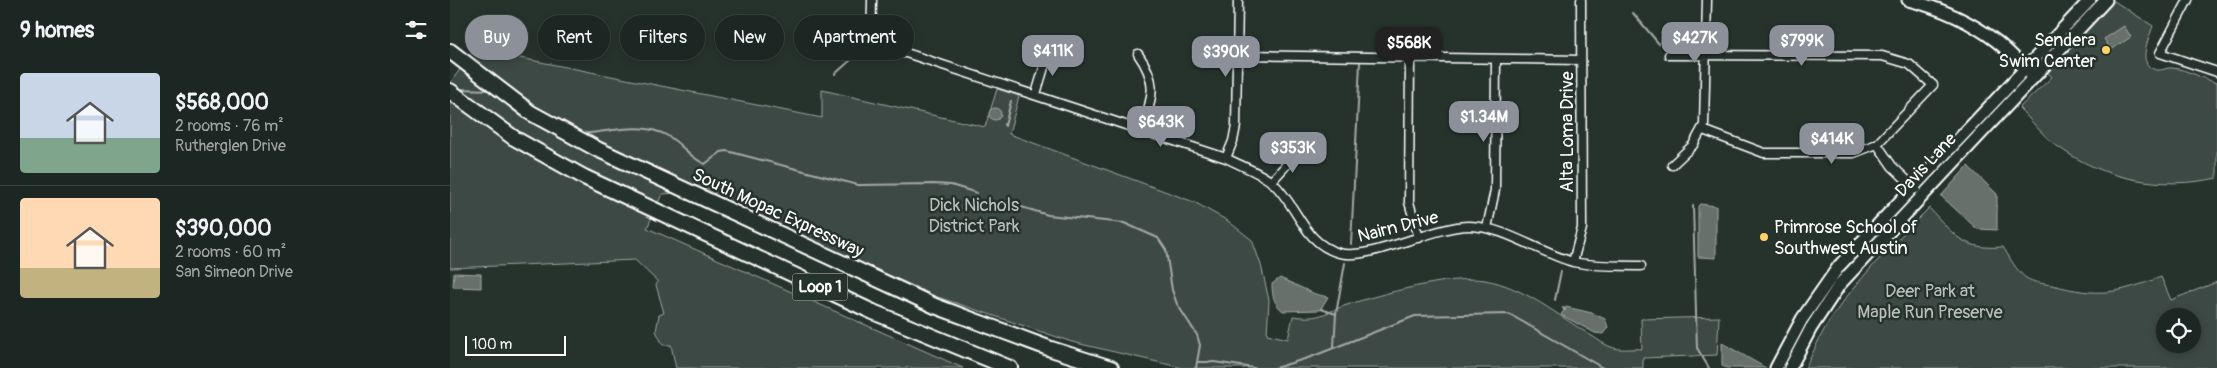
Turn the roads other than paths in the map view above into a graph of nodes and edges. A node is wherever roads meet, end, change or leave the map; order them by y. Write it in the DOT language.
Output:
graph roads {
  1 [pos="872,0"];
  2 [pos="1238,0"];
  3 [pos="1582,0"];
  4 [pos="1707,0"];
  5 [pos="1908,0"];
  6 [pos="2090,0"];
  7 [pos="2106,0"];
  8 [pos="2188,0"];
  9 [pos="450,51"];
  10 [pos="1048,54"];
  11 [pos="1138,54"];
  12 [pos="1706,54"];
  13 [pos="1669,55"];
  14 [pos="1238,56"];
  15 [pos="1410,58"];
  16 [pos="1496,59"];
  17 [pos="1581,60"];
  18 [pos="2217,72"];
  19 [pos="2030,73"];
  20 [pos="450,91"];
  21 [pos="1036,94"];
  22 [pos="1142,129"];
  23 [pos="1703,130"];
  24 [pos="1877,144"];
  25 [pos="1307,150"];
  26 [pos="1226,158"];
  27 [pos="1672,165"];
  28 [pos="1271,182"];
  29 [pos="1913,187"];
  30 [pos="1922,195"];
  31 [pos="1487,228"];
  32 [pos="1419,238"];
  33 [pos="1572,262"];
  34 [pos="1641,266"];
  35 [pos="1825,284"];
  36 [pos="1835,292"];
  37 [pos="1010,368"];
  38 [pos="1111,368"];
  39 [pos="1776,368"];
  40 [pos="1790,368"];
  1 -- 21 [label="street, Nairn Drive"];
  2 -- 14 [label="street"];
  3 -- 17 [label="street, Alta Loma Drive"];
  4 -- 12 [label="street"];
  5 -- 19 [label="main road"];
  6 -- 19 [label="main road, Davis Lane"];
  7 -- 19 [label="main road, Davis Lane"];
  8 -- 18 [label="street"];
  9 -- 38 [label="highway, South Mopac Expressway / Loop 1"];
  10 -- 21 [label="street"];
  11 -- 22 [label="street"];
  12 -- 13 [label="street"];
  12 -- 23 [label="street"];
  12 -- 24 [label="street"];
  14 -- 15 [label="street"];
  14 -- 26 [label="street"];
  15 -- 16 [label="street"];
  15 -- 32 [label="street"];
  16 -- 17 [label="street"];
  16 -- 31 [label="street"];
  17 -- 33 [label="street, Alta Loma Drive"];
  19 -- 29 [label="main road, Davis Lane"];
  19 -- 30 [label="main road, Davis Lane"];
  20 -- 37 [label="highway, Loop 1"];
  21 -- 22 [label="street, Nairn Drive"];
  22 -- 26 [label="street, Nairn Drive"];
  23 -- 24 [label="street"];
  23 -- 27 [label="street"];
  24 -- 29 [label="street"];
  25 -- 28 [label="street"];
  26 -- 28 [label="street, Nairn Drive"];
  28 -- 32 [label="street, Nairn Drive"];
  29 -- 30 [label="street"];
  29 -- 35 [label="main road, Davis Lane"];
  30 -- 36 [label="main road, Davis Lane"];
  31 -- 32 [label="street, Nairn Drive"];
  31 -- 33 [label="street, Nairn Drive"];
  33 -- 34 [label="street, Nairn Drive"];
  35 -- 36 [label="main road"];
  35 -- 39 [label="main road, Davis Lane"];
  36 -- 40 [label="main road, Davis Lane"];
}
